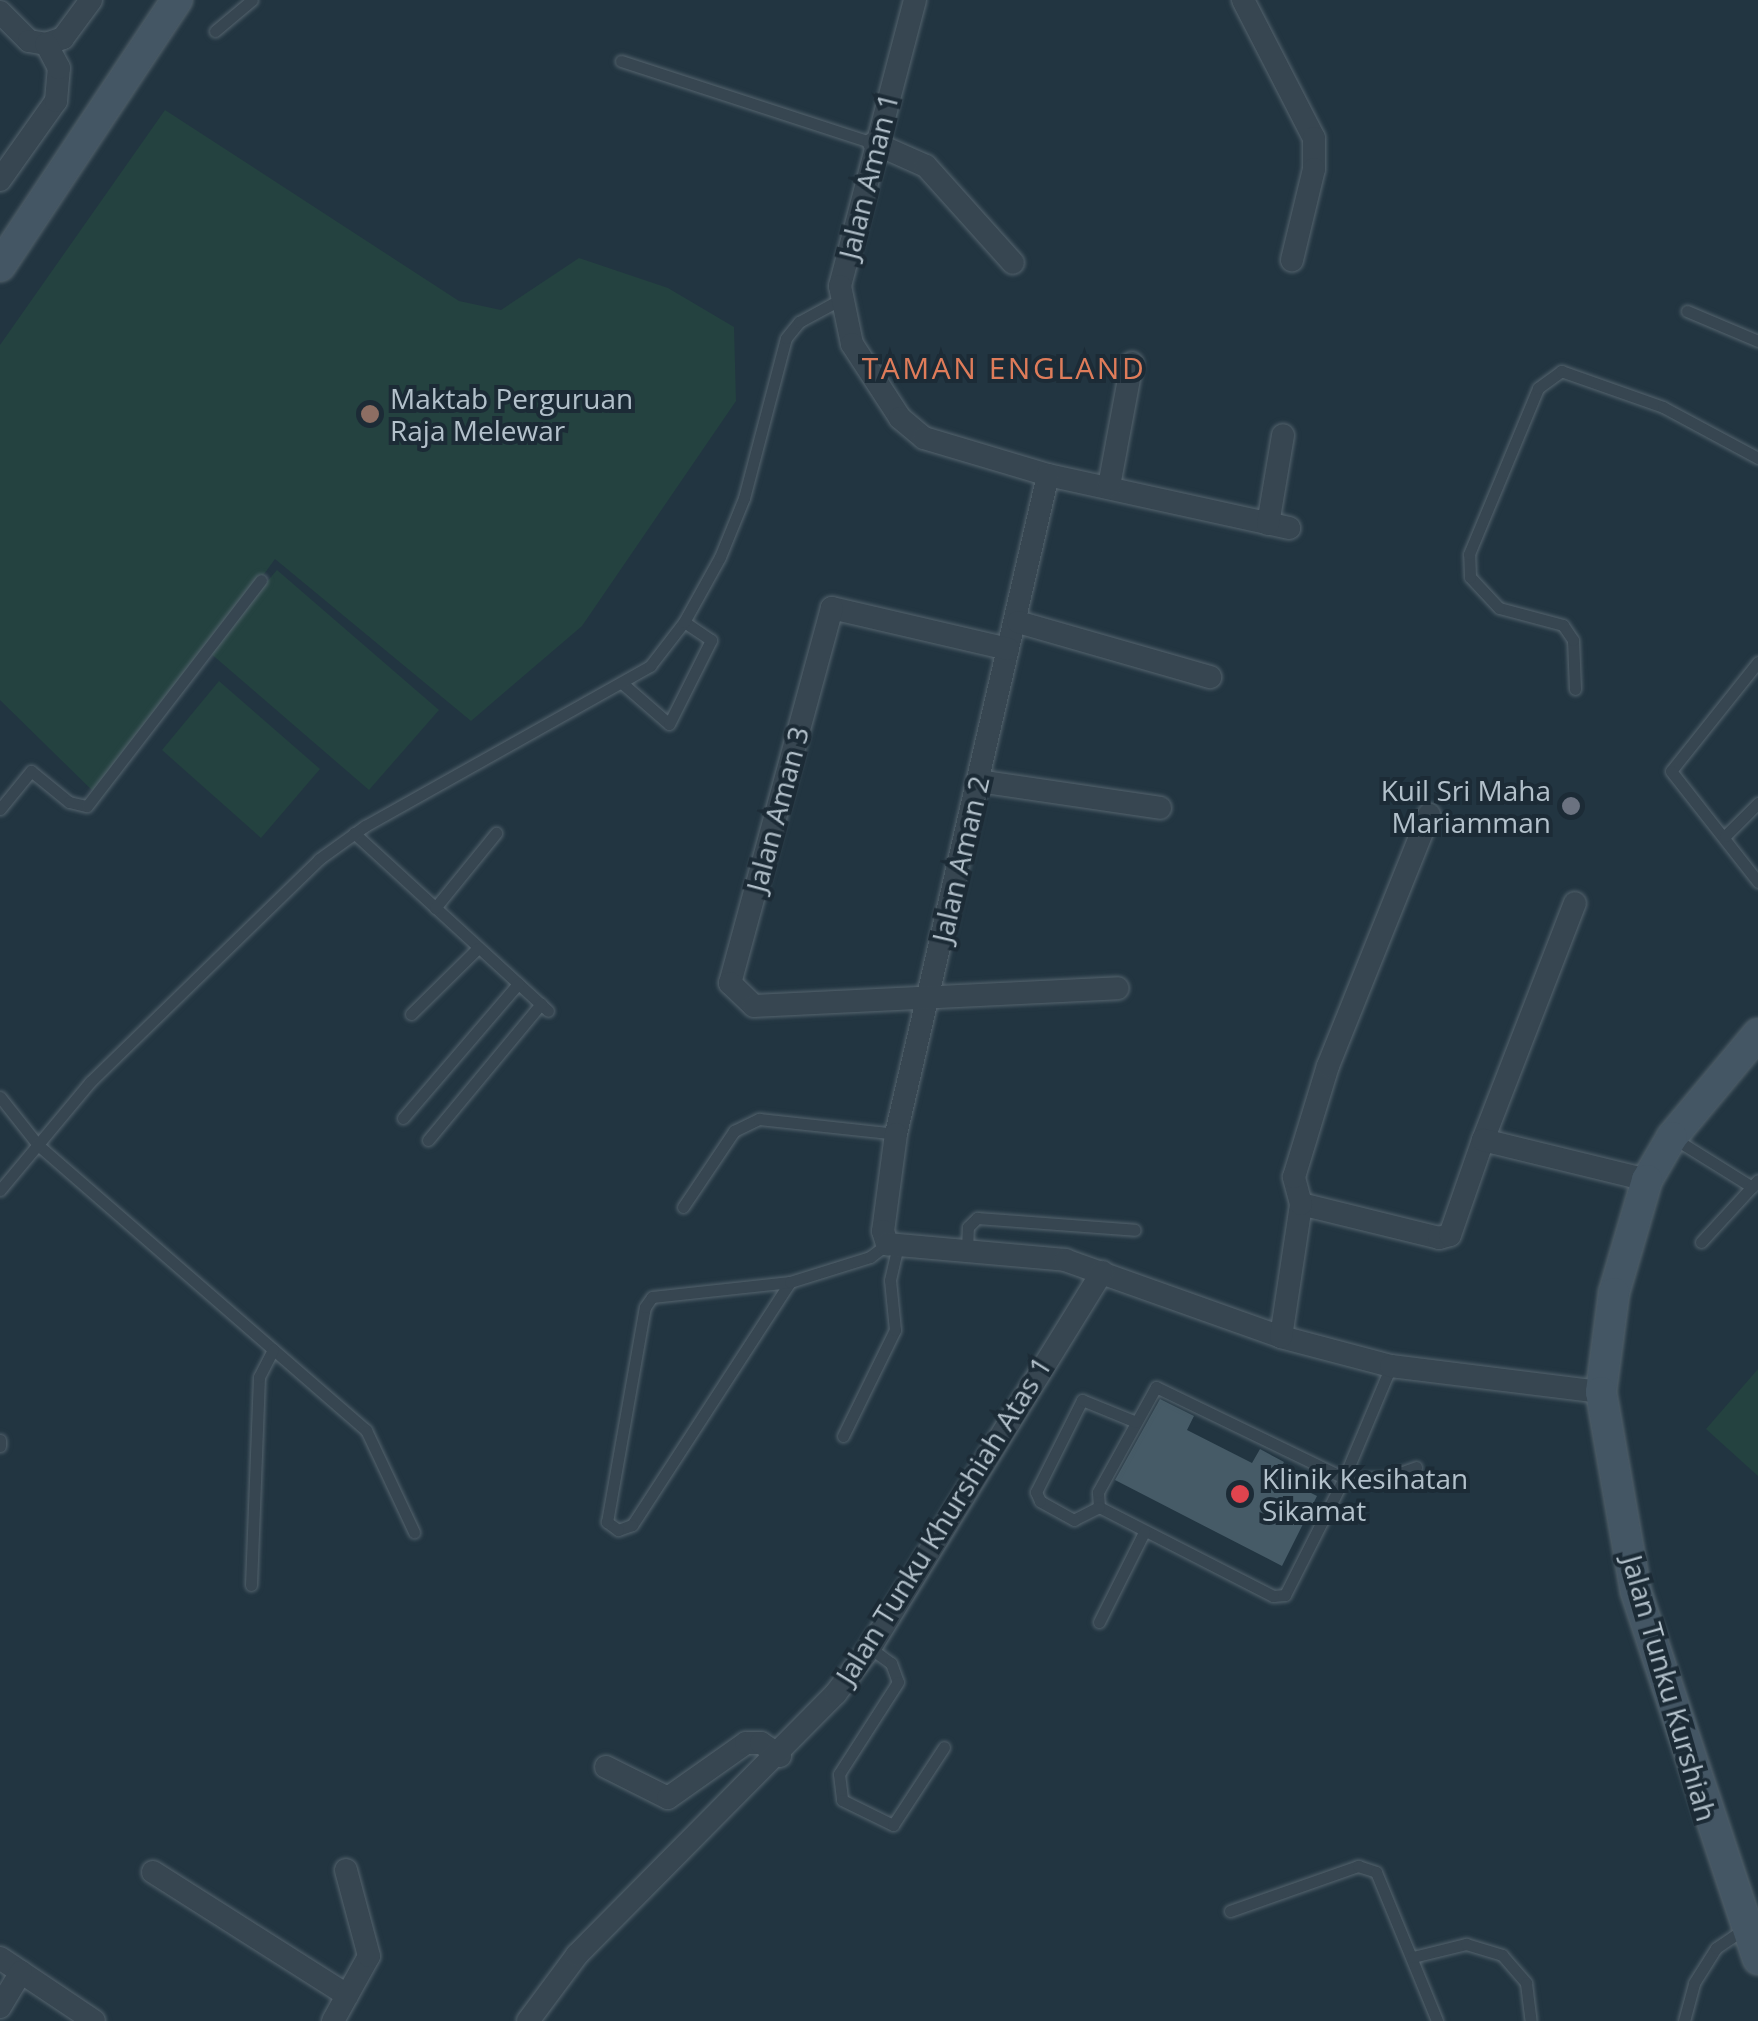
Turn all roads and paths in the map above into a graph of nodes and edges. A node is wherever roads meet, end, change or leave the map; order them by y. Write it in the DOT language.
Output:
graph roads {
  1 [pos="90,0"];
  2 [pos="176,0"];
  3 [pos="252,0"];
  4 [pos="915,0"];
  5 [pos="1243,0"];
  6 [pos="0,14"];
  7 [pos="215,31"];
  8 [pos="46,44"];
  9 [pos="622,61"];
  10 [pos="874,143"];
  11 [pos="0,180"];
  12 [pos="1292,260"];
  13 [pos="1013,263"];
  14 [pos="0,266"];
  15 [pos="843,298"];
  16 [pos="1688,311"];
  17 [pos="1758,341"];
  18 [pos="1132,363"];
  19 [pos="1283,435"];
  20 [pos="1758,458"];
  21 [pos="1048,475"];
  22 [pos="1109,486"];
  23 [pos="261,580"];
  24 [pos="684,622"];
  25 [pos="1018,622"];
  26 [pos="1008,649"];
  27 [pos="1758,662"];
  28 [pos="1210,676"];
  29 [pos="622,683"];
  30 [pos="1575,689"];
  31 [pos="978,781"];
  32 [pos="1758,803"];
  33 [pos="1160,808"];
  34 [pos="0,809"];
  35 [pos="1429,815"];
  36 [pos="496,833"];
  37 [pos="354,834"];
  38 [pos="1724,836"];
  39 [pos="1758,882"];
  40 [pos="1575,903"];
  41 [pos="434,908"];
  42 [pos="478,948"];
  43 [pos="518,984"];
  44 [pos="1118,988"];
  45 [pos="930,1000"];
  46 [pos="410,1014"];
  47 [pos="1758,1034"];
  48 [pos="0,1097"];
  49 [pos="404,1118"];
  50 [pos="896,1134"];
  51 [pos="1672,1137"];
  52 [pos="428,1140"];
  53 [pos="1484,1140"];
  54 [pos="38,1145"];
  55 [pos="1647,1180"];
  56 [pos="1755,1184"];
  57 [pos="0,1190"];
  58 [pos="1301,1204"];
  59 [pos="684,1207"];
  60 [pos="1134,1230"];
  61 [pos="1701,1242"];
  62 [pos="892,1247"];
  63 [pos="966,1255"];
  64 [pos="1102,1272"];
  65 [pos="790,1282"];
  66 [pos="1281,1338"];
  67 [pos="273,1349"];
  68 [pos="1391,1366"];
  69 [pos="1601,1392"];
  70 [pos="1136,1422"];
  71 [pos="843,1436"];
  72 [pos="1416,1466"];
  73 [pos="1344,1478"];
  74 [pos="1100,1507"];
  75 [pos="414,1532"];
  76 [pos="1144,1532"];
  77 [pos="251,1585"];
  78 [pos="1098,1622"];
  79 [pos="870,1648"];
  80 [pos="944,1748"];
  81 [pos="780,1756"];
  82 [pos="606,1767"];
  83 [pos="346,1870"];
  84 [pos="153,1872"];
  85 [pos="1230,1911"];
  86 [pos="1751,1930"];
  87 [pos="1414,1956"];
  88 [pos="0,1958"];
  89 [pos="1758,1959"];
  90 [pos="21,1972"];
  91 [pos="347,1995"];
  92 [pos="0,2007"];
  93 [pos="94,2021"];
  94 [pos="333,2021"];
  95 [pos="528,2021"];
  96 [pos="1438,2021"];
  97 [pos="1530,2021"];
  98 [pos="1684,2021"];
  1 -- 8 [label="street"];
  2 -- 14 [label="main road"];
  3 -- 7 [label="lane"];
  4 -- 10 [label="street, Jalan Aman 1"];
  5 -- 12 [label="street"];
  6 -- 8 [label="street"];
  8 -- 11 [label="street"];
  9 -- 10 [label="lane"];
  10 -- 13 [label="street"];
  10 -- 15 [label="street, Jalan Aman 1"];
  15 -- 21 [label="street, Jalan Aman 1"];
  15 -- 24 [label="lane"];
  16 -- 17 [label="lane"];
  18 -- 22 [label="street"];
  19 -- 22 [label="street, Jalan Aman 1"];
  20 -- 30 [label="lane"];
  21 -- 22 [label="street, Jalan Aman 1"];
  21 -- 25 [label="street, Jalan Aman 2"];
  23 -- 34 [label="lane"];
  24 -- 29 [label="lane"];
  24 -- 29 [label="lane"];
  25 -- 26 [label="street, Jalan Aman 2"];
  25 -- 28 [label="street"];
  26 -- 31 [label="street, Jalan Aman 2"];
  26 -- 45 [label="street, Jalan Aman 3"];
  27 -- 38 [label="lane"];
  29 -- 37 [label="lane"];
  31 -- 33 [label="street"];
  31 -- 45 [label="street, Jalan Aman 2"];
  32 -- 38 [label="lane"];
  35 -- 58 [label="street"];
  36 -- 41 [label="lane"];
  37 -- 41 [label="lane"];
  37 -- 54 [label="lane"];
  38 -- 39 [label="lane"];
  40 -- 53 [label="street"];
  41 -- 42 [label="lane"];
  42 -- 43 [label="lane"];
  42 -- 46 [label="lane"];
  43 -- 49 [label="lane"];
  43 -- 52 [label="lane"];
  44 -- 45 [label="street"];
  45 -- 50 [label="street, Jalan Aman 2"];
  47 -- 51 [label="main road, Jalan Tunku Kurshiah"];
  48 -- 54 [label="lane"];
  50 -- 59 [label="lane"];
  50 -- 62 [label="street, Jalan Aman 2"];
  51 -- 55 [label="main road, Jalan Tunku Kurshiah"];
  51 -- 56 [label="lane"];
  53 -- 55 [label="street"];
  53 -- 58 [label="street"];
  54 -- 57 [label="lane"];
  54 -- 67 [label="lane"];
  55 -- 69 [label="main road, Jalan Tunku Kurshiah"];
  56 -- 61 [label="lane"];
  58 -- 66 [label="street"];
  60 -- 63 [label="lane"];
  62 -- 63 [label="street"];
  62 -- 65 [label="lane"];
  62 -- 71 [label="lane"];
  63 -- 64 [label="street"];
  64 -- 66 [label="street"];
  64 -- 79 [label="street, Jalan Tunku Khurshiah Atas 1"];
  65 -- 65 [label="lane"];
  66 -- 68 [label="street"];
  67 -- 75 [label="lane"];
  67 -- 77 [label="lane"];
  68 -- 69 [label="street"];
  68 -- 73 [label="lane"];
  69 -- 86 [label="main road, Jalan Tunku Kurshiah"];
  70 -- 73 [label="lane"];
  70 -- 74 [label="lane"];
  70 -- 74 [label="lane"];
  72 -- 73 [label="lane"];
  73 -- 76 [label="lane"];
  74 -- 76 [label="lane"];
  76 -- 78 [label="lane"];
  79 -- 80 [label="lane"];
  79 -- 81 [label="street, Jalan Tunku Khurshiah Atas 1"];
  81 -- 82 [label="street"];
  81 -- 95 [label="street, Jalan Tunku Khurshiah Atas 1"];
  83 -- 91 [label="street"];
  84 -- 91 [label="street"];
  85 -- 87 [label="lane"];
  86 -- 89 [label="main road, Jalan Tunku Kurshiah"];
  86 -- 98 [label="lane"];
  87 -- 96 [label="lane"];
  87 -- 97 [label="lane"];
  88 -- 90 [label="street"];
  90 -- 92 [label="street"];
  90 -- 93 [label="street"];
  91 -- 94 [label="street"];
}
